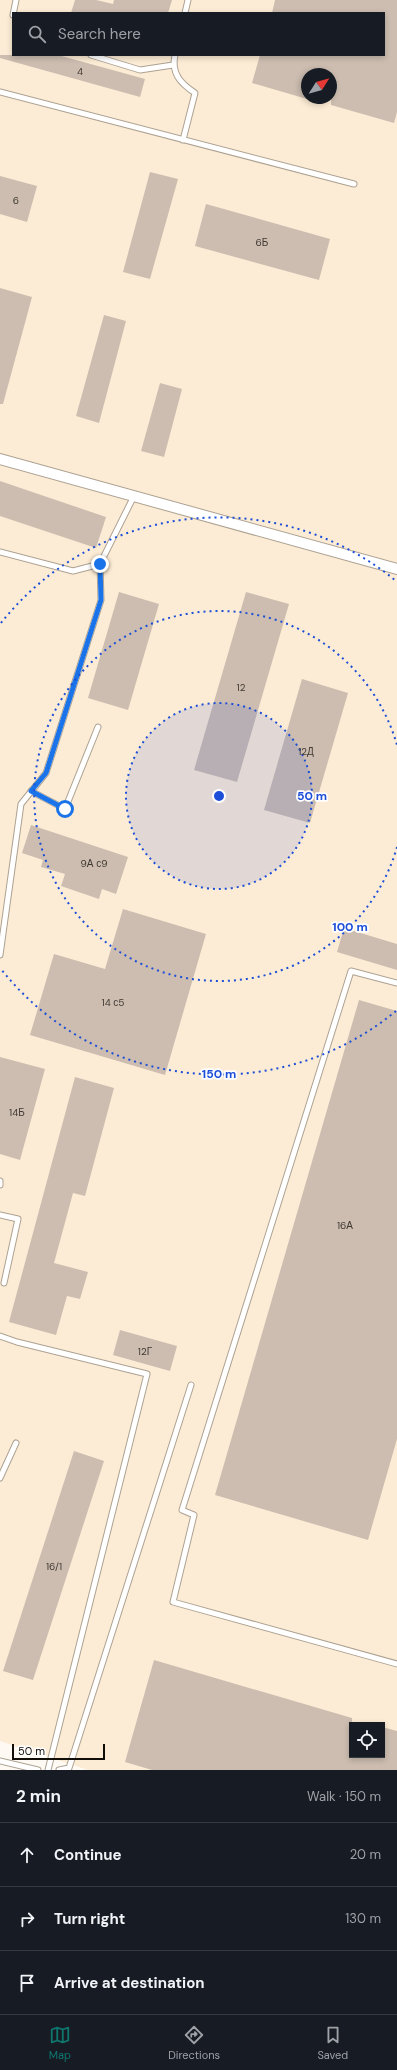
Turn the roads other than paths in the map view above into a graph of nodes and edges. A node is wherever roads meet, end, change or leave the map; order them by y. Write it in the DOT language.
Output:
graph roads {
  1 [pos="16,0"];
  2 [pos="188,0"];
  3 [pos="14,12"];
  4 [pos="185,12"];
  5 [pos="93,56"];
  6 [pos="176,56"];
  7 [pos="173,65"];
  8 [pos="0,92"];
  9 [pos="184,140"];
  10 [pos="354,184"];
  11 [pos="0,460"];
  12 [pos="134,496"];
  13 [pos="0,552"];
  14 [pos="100,564"];
  15 [pos="397,569"];
  16 [pos="98,727"];
  17 [pos="31,791"];
  18 [pos="0,955"];
  19 [pos="397,982"];
  20 [pos="0,1182"];
  21 [pos="0,1185"];
  22 [pos="0,1215"];
  23 [pos="4,1283"];
  24 [pos="0,1336"];
  25 [pos="191,1385"];
  26 [pos="16,1443"];
  27 [pos="0,1478"];
  28 [pos="397,1664"];
  29 [pos="0,1761"];
  30 [pos="38,1770"];
  31 [pos="48,1770"];
  32 [pos="59,1770"];
  1 -- 3 [label="lane"];
  2 -- 4 [label="lane"];
  5 -- 7 [label="lane"];
  6 -- 7 [label="lane"];
  7 -- 9 [label="lane"];
  8 -- 9 [label="lane"];
  9 -- 10 [label="lane"];
  11 -- 12 [label="street"];
  12 -- 14 [label="lane"];
  12 -- 15 [label="street"];
  13 -- 14 [label="lane"];
  14 -- 17 [label="lane"];
  16 -- 17 [label="lane"];
  17 -- 18 [label="lane"];
  19 -- 28 [label="lane"];
  20 -- 21 [label="lane"];
  22 -- 23 [label="lane"];
  24 -- 31 [label="lane"];
  25 -- 32 [label="lane"];
  26 -- 27 [label="lane"];
  29 -- 30 [label="lane"];
}
